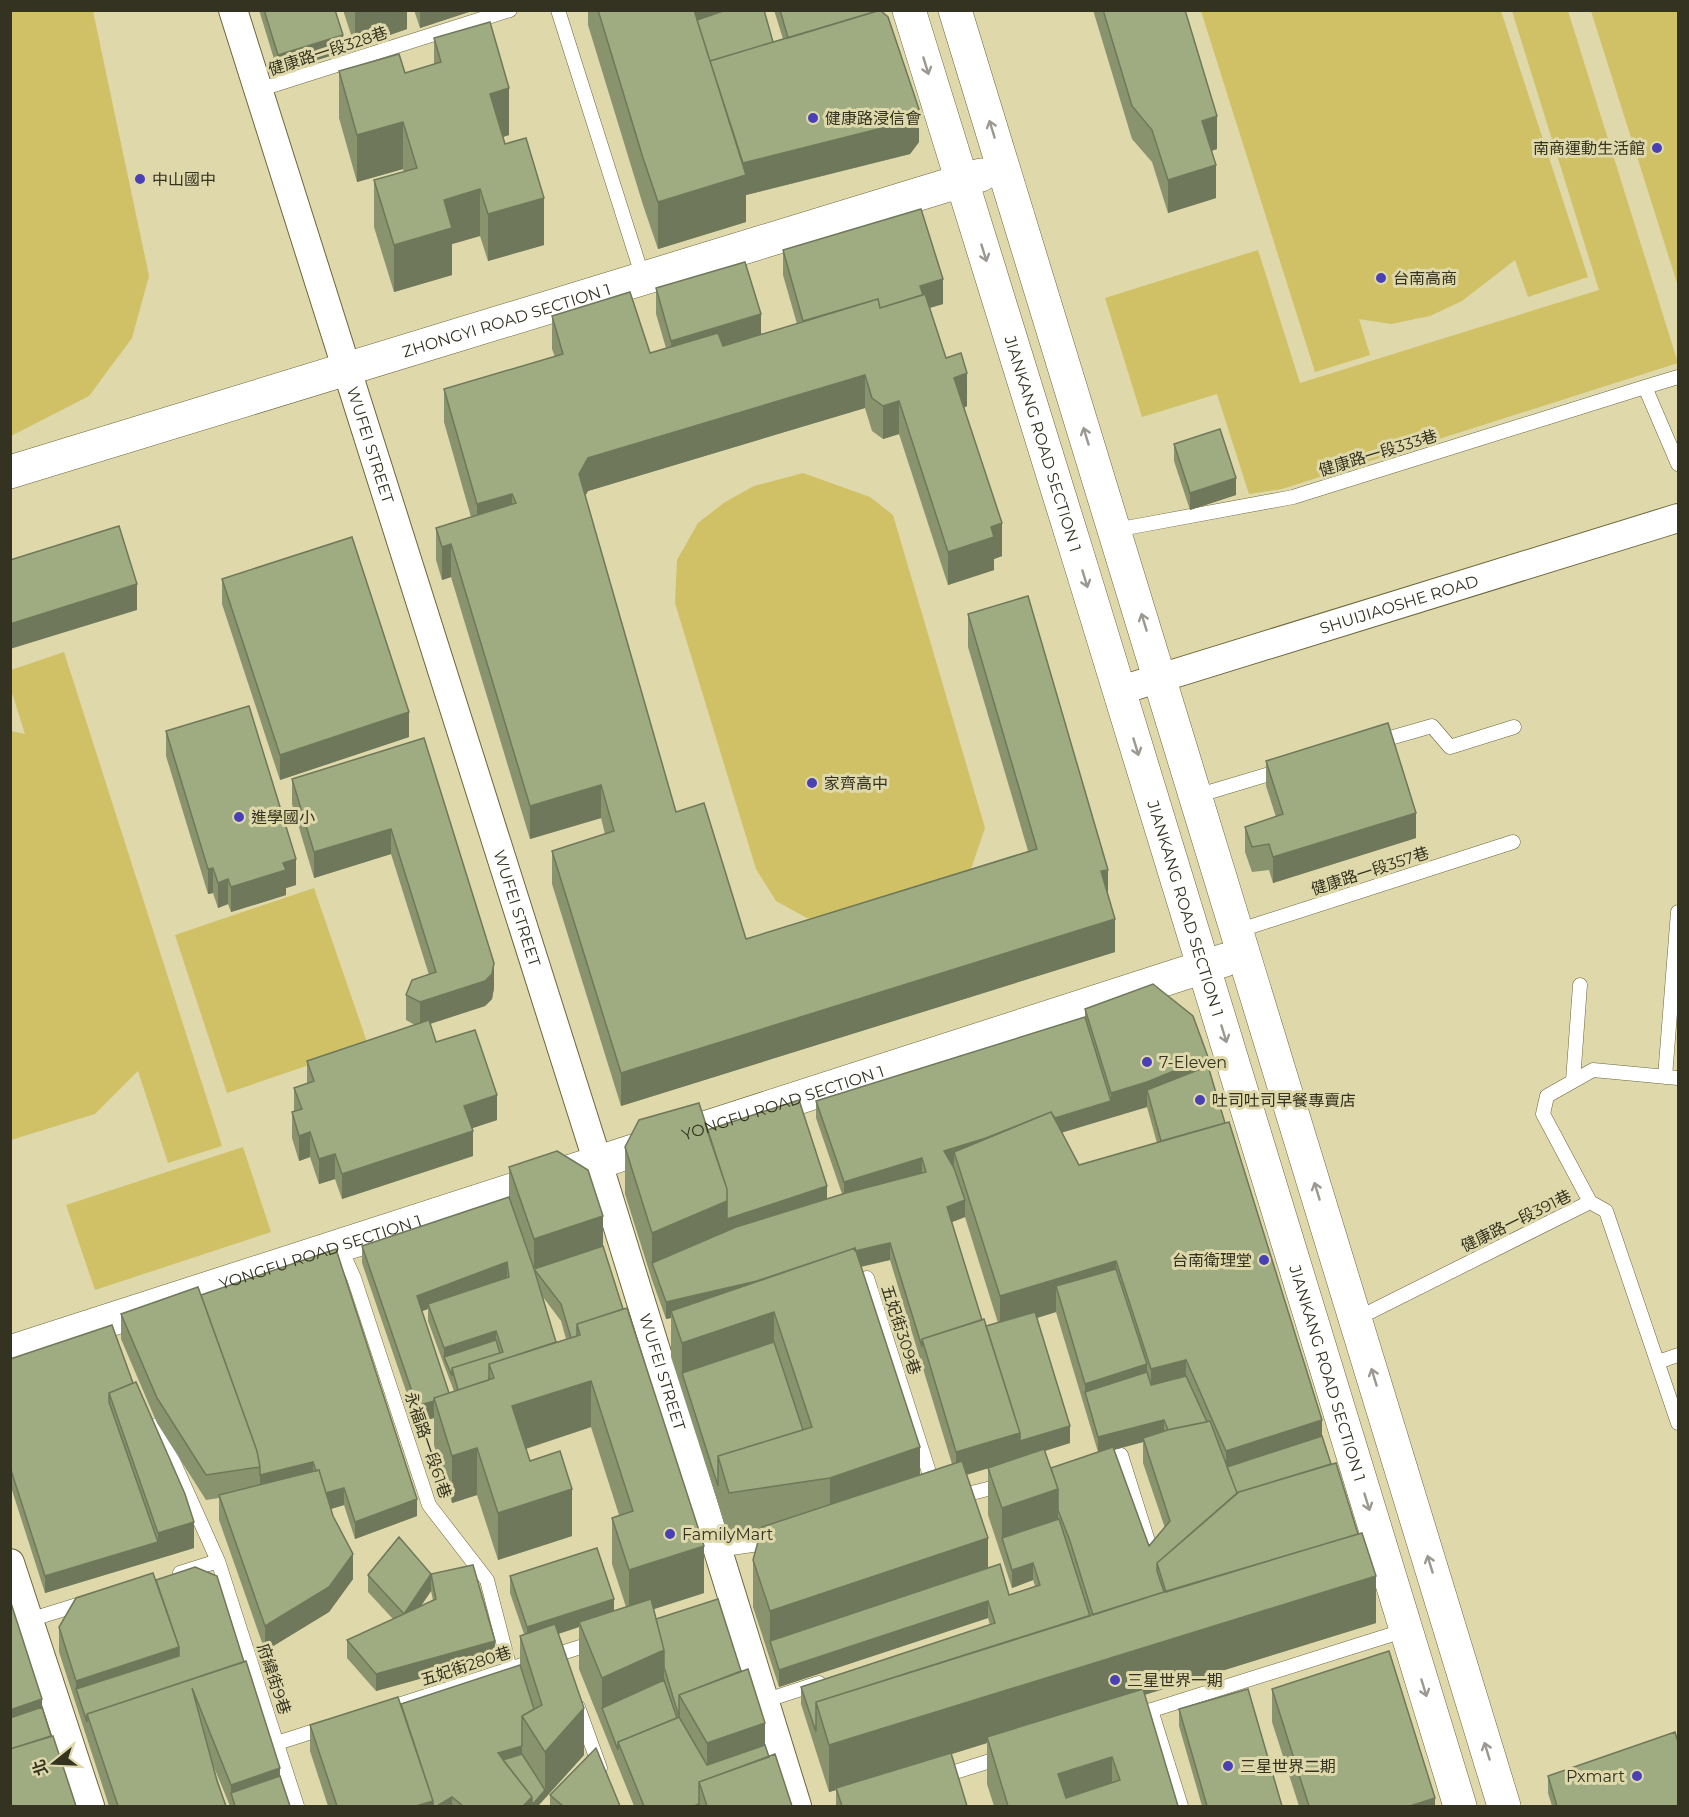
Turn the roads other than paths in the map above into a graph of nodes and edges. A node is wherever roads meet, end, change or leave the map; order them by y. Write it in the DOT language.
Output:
graph roads {
  1 [pos="233,10"];
  2 [pos="510,10"];
  3 [pos="558,10"];
  4 [pos="909,10"];
  5 [pos="955,10"];
  6 [pos="258,90"];
  7 [pos="1003,168"];
  8 [pos="962,181"];
  9 [pos="642,278"];
  10 [pos="347,370"];
  11 [pos="1678,377"];
  12 [pos="1645,387"];
  13 [pos="1678,464"];
  14 [pos="10,472"];
  15 [pos="1678,518"];
  16 [pos="1115,530"];
  17 [pos="1161,678"];
  18 [pos="1118,691"];
  19 [pos="1514,727"];
  20 [pos="1365,746"];
  21 [pos="1297,766"];
  22 [pos="1196,796"];
  23 [pos="1513,842"];
  24 [pos="1678,912"];
  25 [pos="1241,943"];
  26 [pos="1203,967"];
  27 [pos="1581,985"];
  28 [pos="1672,1078"];
  29 [pos="1573,1081"];
  30 [pos="598,1163"];
  31 [pos="1590,1202"];
  32 [pos="344,1256"];
  33 [pos="833,1288"];
  34 [pos="1356,1318"];
  35 [pos="10,1353"];
  36 [pos="1678,1355"];
  37 [pos="1658,1362"];
  38 [pos="1678,1423"];
  39 [pos="157,1425"];
  40 [pos="1087,1464"];
  41 [pos="1018,1481"];
  42 [pos="786,1540"];
  43 [pos="717,1550"];
  44 [pos="1152,1554"];
  45 [pos="218,1561"];
  46 [pos="10,1563"];
  47 [pos="162,1578"];
  48 [pos="96,1599"];
  49 [pos="30,1620"];
  50 [pos="1406,1630"];
  51 [pos="614,1636"];
  52 [pos="510,1669"];
  53 [pos="829,1679"];
  54 [pos="574,1697"];
  55 [pos="764,1701"];
  56 [pos="1151,1710"];
  57 [pos="366,1715"];
  58 [pos="1117,1721"];
  59 [pos="344,1722"];
  60 [pos="278,1743"];
  61 [pos="1015,1753"];
  62 [pos="925,1781"];
  63 [pos="607,1785"];
  64 [pos="90,1806"];
  65 [pos="297,1806"];
  66 [pos="797,1806"];
  67 [pos="1181,1806"];
  68 [pos="1460,1806"];
  69 [pos="1504,1806"];
  1 -- 6 [label="street, WUFEI STREET"];
  2 -- 6 [label="lane, 健康路一段328巷"];
  3 -- 9 [label="lane"];
  4 -- 8 [label="street, JIANKANG ROAD SECTION 1, one-way"];
  7 -- 5 [label="street, one-way"];
  6 -- 10 [label="street, WUFEI STREET"];
  7 -- 8 [label="street, ZHONGYI ROAD SECTION 1"];
  16 -- 7 [label="street, one-way"];
  8 -- 9 [label="street, ZHONGYI ROAD SECTION 1"];
  8 -- 18 [label="street, JIANKANG ROAD SECTION 1, one-way"];
  9 -- 10 [label="street, ZHONGYI ROAD SECTION 1"];
  10 -- 14 [label="street, ZHONGYI ROAD SECTION 1"];
  10 -- 30 [label="street, WUFEI STREET"];
  11 -- 12 [label="lane, 健康路一段333巷"];
  12 -- 13 [label="lane"];
  12 -- 16 [label="lane, 健康路一段333巷"];
  15 -- 17 [label="street, SHUIJIAOSHE ROAD"];
  17 -- 16 [label="street, one-way"];
  17 -- 18 [label="street, SHUIJIAOSHE ROAD"];
  17 -- 22 [label="street"];
  18 -- 26 [label="street, JIANKANG ROAD SECTION 1, one-way"];
  19 -- 20 [label="lane"];
  21 -- 22 [label="lane"];
  22 -- 25 [label="street"];
  23 -- 25 [label="lane, 健康路一段357巷"];
  24 -- 28 [label="lane"];
  25 -- 26 [label="street, YONGFU ROAD SECTION 1"];
  34 -- 25 [label="street, one-way"];
  26 -- 30 [label="street, YONGFU ROAD SECTION 1"];
  26 -- 50 [label="street, JIANKANG ROAD SECTION 1, one-way"];
  27 -- 29 [label="lane"];
  28 -- 29 [label="lane, 健康路一段391巷"];
  29 -- 31 [label="lane, 健康路一段391巷"];
  30 -- 35 [label="street, YONGFU ROAD SECTION 1"];
  30 -- 43 [label="street, WUFEI STREET"];
  31 -- 34 [label="lane, 健康路一段391巷"];
  31 -- 37 [label="lane"];
  32 -- 52 [label="lane, 永福路一段61巷"];
  33 -- 41 [label="lane, 五妃街309巷"];
  69 -- 34 [label="street, one-way"];
  36 -- 37 [label="lane"];
  37 -- 38 [label="lane"];
  39 -- 45 [label="lane, 府緯街9巷"];
  40 -- 44 [label="lane"];
  42 -- 43 [label="lane"];
  43 -- 55 [label="street, WUFEI STREET"];
  45 -- 47 [label="lane"];
  45 -- 60 [label="lane, 府緯街9巷"];
  46 -- 49 [label="street"];
  48 -- 49 [label="lane"];
  49 -- 64 [label="street"];
  50 -- 56 [label="lane"];
  50 -- 68 [label="street, JIANKANG ROAD SECTION 1, one-way"];
  51 -- 52 [label="lane, 五妃街280巷"];
  52 -- 57 [label="lane, 五妃街280巷"];
  53 -- 55 [label="lane"];
  54 -- 63 [label="lane"];
  55 -- 66 [label="street, WUFEI STREET"];
  56 -- 58 [label="lane"];
  56 -- 67 [label="lane"];
  59 -- 60 [label="lane"];
  60 -- 65 [label="lane, 府緯街9巷"];
  61 -- 62 [label="lane"];
}
